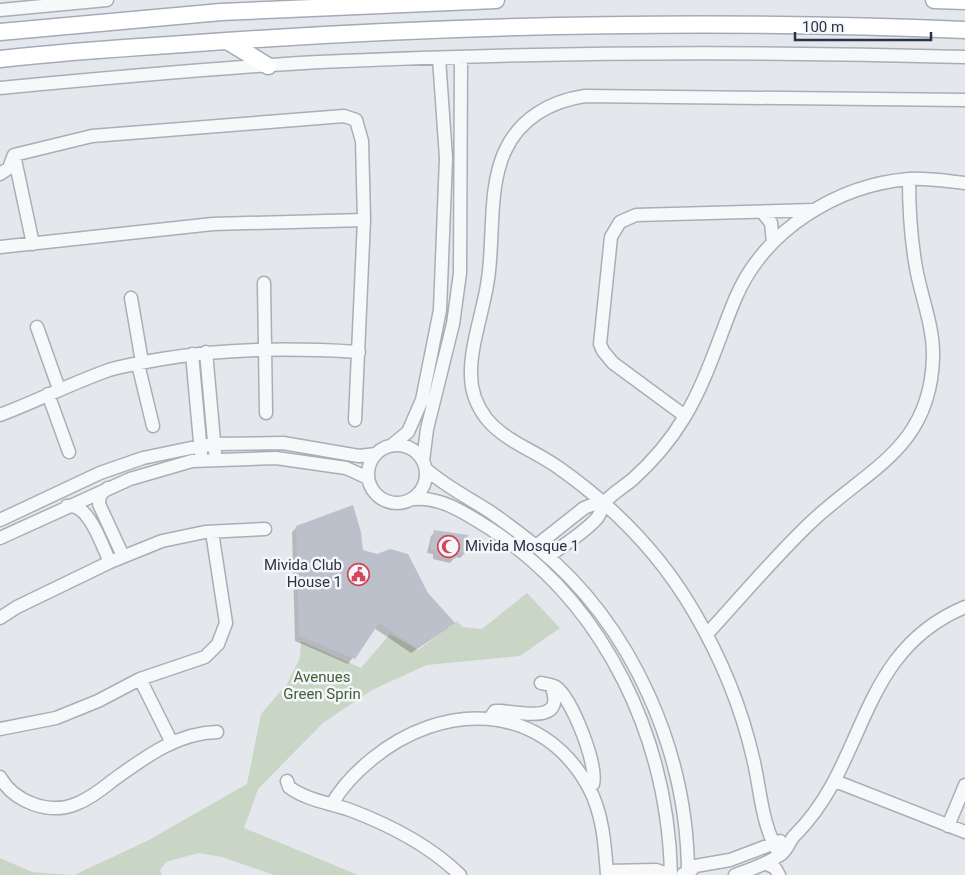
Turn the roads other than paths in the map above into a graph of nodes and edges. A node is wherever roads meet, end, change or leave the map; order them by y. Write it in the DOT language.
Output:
graph roads {
  1 [pos="107,0"];
  2 [pos="496,0"];
  3 [pos="934,0"];
  4 [pos="965,1"];
  5 [pos="312,3"];
  6 [pos="0,10"];
  7 [pos="965,30"];
  8 [pos="0,32"];
  9 [pos="227,41"];
  10 [pos="965,57"];
  11 [pos="0,58"];
  12 [pos="439,58"];
  13 [pos="461,58"];
  14 [pos="268,66"];
  15 [pos="0,88"];
  16 [pos="965,100"];
  17 [pos="14,155"];
  18 [pos="0,174"];
  19 [pos="909,179"];
  20 [pos="965,183"];
  21 [pos="813,210"];
  22 [pos="763,212"];
  23 [pos="364,220"];
  24 [pos="773,242"];
  25 [pos="32,244"];
  26 [pos="0,247"];
  27 [pos="264,283"];
  28 [pos="131,298"];
  29 [pos="36,326"];
  30 [pos="266,349"];
  31 [pos="206,352"];
  32 [pos="359,352"];
  33 [pos="192,354"];
  34 [pos="140,363"];
  35 [pos="53,392"];
  36 [pos="266,413"];
  37 [pos="0,416"];
  38 [pos="685,416"];
  39 [pos="355,420"];
  40 [pos="153,426"];
  41 [pos="214,444"];
  42 [pos="392,445"];
  43 [pos="200,447"];
  44 [pos="69,452"];
  45 [pos="376,454"];
  46 [pos="216,459"];
  47 [pos="202,461"];
  48 [pos="424,465"];
  49 [pos="368,478"];
  50 [pos="110,487"];
  51 [pos="413,499"];
  52 [pos="604,503"];
  53 [pos="65,506"];
  54 [pos="0,520"];
  55 [pos="265,528"];
  56 [pos="212,532"];
  57 [pos="0,538"];
  58 [pos="536,546"];
  59 [pos="123,556"];
  60 [pos="548,556"];
  61 [pos="110,562"];
  62 [pos="965,607"];
  63 [pos="0,618"];
  64 [pos="707,634"];
  65 [pos="140,679"];
  66 [pos="490,718"];
  67 [pos="0,729"];
  68 [pos="217,732"];
  69 [pos="172,743"];
  70 [pos="0,776"];
  71 [pos="287,781"];
  72 [pos="835,781"];
  73 [pos="965,785"];
  74 [pos="588,787"];
  75 [pos="332,804"];
  76 [pos="948,826"];
  77 [pos="965,832"];
  78 [pos="790,840"];
  79 [pos="773,843"];
  80 [pos="759,850"];
  81 [pos="780,855"];
  82 [pos="765,869"];
  83 [pos="607,873"];
  84 [pos="460,875"];
  85 [pos="670,875"];
  86 [pos="685,875"];
  87 [pos="735,875"];
  88 [pos="779,875"];
  1 -- 6 [label="street"];
  2 -- 5 [label="main road"];
  3 -- 4 [label="main road"];
  5 -- 8 [label="main road"];
  7 -- 9 [label="main road"];
  9 -- 11 [label="main road"];
  9 -- 14 [label="main road"];
  10 -- 13 [label="street"];
  12 -- 13 [label="street"];
  12 -- 14 [label="street"];
  12 -- 42 [label="street"];
  13 -- 48 [label="street"];
  14 -- 15 [label="street"];
  16 -- 52 [label="street"];
  17 -- 18 [label="street"];
  17 -- 23 [label="street"];
  17 -- 25 [label="street"];
  19 -- 20 [label="street"];
  19 -- 21 [label="street"];
  19 -- 64 [label="street"];
  21 -- 22 [label="street"];
  21 -- 24 [label="street"];
  22 -- 24 [label="street"];
  22 -- 38 [label="street"];
  23 -- 25 [label="street"];
  23 -- 32 [label="street"];
  24 -- 38 [label="street"];
  25 -- 26 [label="street"];
  27 -- 30 [label="street"];
  28 -- 34 [label="street"];
  29 -- 35 [label="street"];
  30 -- 31 [label="street"];
  30 -- 32 [label="street"];
  30 -- 36 [label="street"];
  31 -- 33 [label="street"];
  31 -- 41 [label="street"];
  32 -- 39 [label="street"];
  33 -- 34 [label="street"];
  33 -- 43 [label="street"];
  34 -- 35 [label="street"];
  34 -- 40 [label="street"];
  35 -- 37 [label="street"];
  35 -- 44 [label="street"];
  38 -- 52 [label="street"];
  41 -- 43 [label="street"];
  41 -- 45 [label="street"];
  41 -- 46 [label="street"];
  42 -- 45 [label="street"];
  42 -- 48 [label="street"];
  43 -- 47 [label="street"];
  43 -- 54 [label="street"];
  45 -- 49 [label="street"];
  46 -- 47 [label="street"];
  46 -- 49 [label="street"];
  47 -- 50 [label="street"];
  48 -- 51 [label="street"];
  48 -- 58 [label="street"];
  49 -- 51 [label="street"];
  50 -- 53 [label="street"];
  50 -- 59 [label="street"];
  51 -- 85 [label="street"];
  52 -- 58 [label="street"];
  52 -- 60 [label="street"];
  52 -- 64 [label="street"];
  53 -- 57 [label="street"];
  53 -- 61 [label="street"];
  55 -- 56 [label="street"];
  56 -- 59 [label="street"];
  56 -- 65 [label="street"];
  58 -- 60 [label="street"];
  59 -- 61 [label="street"];
  60 -- 86 [label="street"];
  61 -- 63 [label="street"];
  62 -- 72 [label="street"];
  64 -- 79 [label="street"];
  65 -- 67 [label="street"];
  65 -- 69 [label="street"];
  66 -- 74 [label="street"];
  66 -- 74 [label="street"];
  66 -- 75 [label="street"];
  68 -- 69 [label="street"];
  69 -- 70 [label="street"];
  71 -- 75 [label="street"];
  72 -- 76 [label="street"];
  72 -- 78 [label="street"];
  73 -- 76 [label="street"];
  74 -- 83 [label="street"];
  75 -- 84 [label="street"];
  76 -- 77 [label="street"];
  78 -- 79 [label="street"];
  78 -- 81 [label="street"];
  79 -- 80 [label="street"];
  79 -- 81 [label="street"];
  80 -- 82 [label="street"];
  80 -- 86 [label="street"];
  81 -- 82 [label="street"];
  82 -- 87 [label="street"];
  82 -- 88 [label="street"];
  83 -- 85 [label="street"];
}
